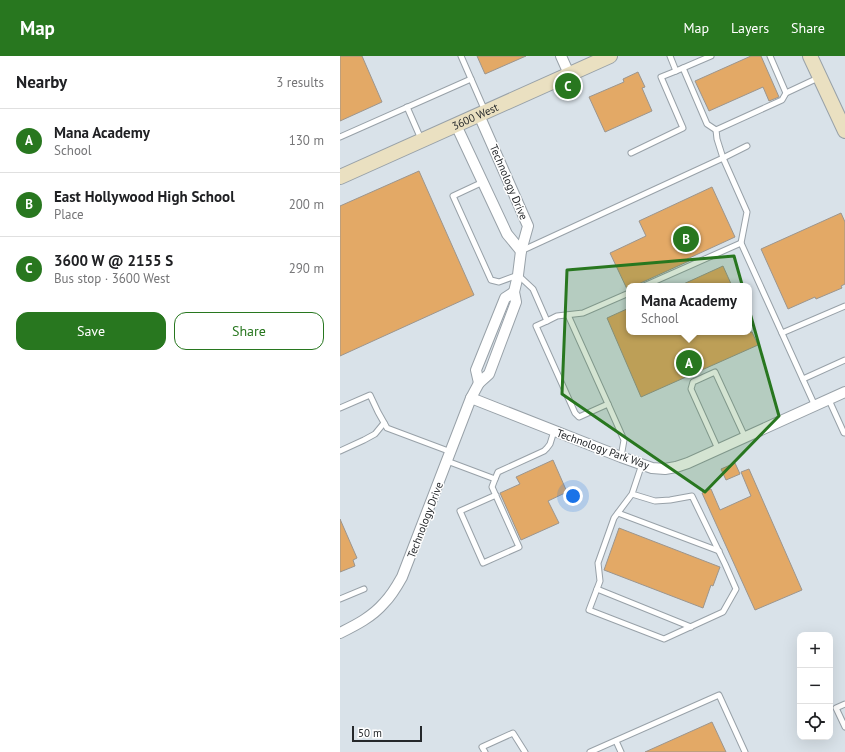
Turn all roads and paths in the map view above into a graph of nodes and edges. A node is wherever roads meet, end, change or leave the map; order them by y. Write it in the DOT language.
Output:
graph roads {
  1 [pos="461,56"];
  2 [pos="561,56"];
  3 [pos="610,56"];
  4 [pos="670,56"];
  5 [pos="711,56"];
  6 [pos="770,56"];
  7 [pos="810,56"];
  8 [pos="683,68"];
  9 [pos="676,70"];
  10 [pos="569,74"];
  11 [pos="820,78"];
  12 [pos="471,79"];
  13 [pos="786,92"];
  14 [pos="407,107"];
  15 [pos="482,113"];
  16 [pos="456,125"];
  17 [pos="716,130"];
  18 [pos="845,131"];
  19 [pos="340,137"];
  20 [pos="422,140"];
  21 [pos="747,146"];
  22 [pos="631,152"];
  23 [pos="723,158"];
  24 [pos="340,177"];
  25 [pos="483,182"];
  26 [pos="741,242"];
  27 [pos="520,251"];
  28 [pos="518,274"];
  29 [pos="651,283"];
  30 [pos="626,294"];
  31 [pos="845,306"];
  32 [pos="568,315"];
  33 [pos="547,321"];
  34 [pos="782,333"];
  35 [pos="845,360"];
  36 [pos="803,379"];
  37 [pos="845,392"];
  38 [pos="472,398"];
  39 [pos="829,400"];
  40 [pos="608,404"];
  41 [pos="815,406"];
  42 [pos="340,408"];
  43 [pos="384,423"];
  44 [pos="554,431"];
  45 [pos="845,434"];
  46 [pos="745,437"];
  47 [pos="718,449"];
  48 [pos="340,451"];
  49 [pos="449,456"];
  50 [pos="621,457"];
  51 [pos="642,464"];
  52 [pos="495,480"];
  53 [pos="632,494"];
  54 [pos="496,495"];
  55 [pos="618,513"];
  56 [pos="719,551"];
  57 [pos="364,589"];
  58 [pos="597,589"];
  59 [pos="340,599"];
  60 [pos="691,627"];
  61 [pos="340,633"];
  62 [pos="845,704"];
  63 [pos="845,727"];
  64 [pos="616,741"];
  65 [pos="485,752"];
  66 [pos="525,752"];
  67 [pos="590,752"];
  68 [pos="621,752"];
  69 [pos="745,752"];
  1 -- 12 [label="lane"];
  2 -- 10 [label="street"];
  3 -- 10 [label="street, 3600 West"];
  4 -- 9 [label="lane"];
  5 -- 8 [label="lane"];
  6 -- 13 [label="lane"];
  7 -- 11 [label="street"];
  8 -- 9 [label="lane"];
  8 -- 17 [label="lane"];
  9 -- 22 [label="lane"];
  10 -- 15 [label="street, 3600 West"];
  11 -- 13 [label="lane"];
  11 -- 18 [label="street"];
  12 -- 14 [label="lane"];
  12 -- 15 [label="lane"];
  13 -- 17 [label="lane"];
  14 -- 19 [label="lane"];
  14 -- 20 [label="lane"];
  15 -- 16 [label="street, 3600 West"];
  15 -- 27 [label="street, Technology Drive"];
  16 -- 20 [label="street, 3600 West"];
  16 -- 25 [label="street, Technology Drive"];
  17 -- 23 [label="lane"];
  20 -- 24 [label="street, 3600 West"];
  21 -- 23 [label="lane"];
  23 -- 26 [label="lane"];
  23 -- 27 [label="lane"];
  25 -- 27 [label="street, Technology Drive"];
  25 -- 28 [label="lane"];
  26 -- 29 [label="lane"];
  26 -- 34 [label="lane"];
  27 -- 28 [label="street, Technology Drive"];
  28 -- 33 [label="lane"];
  28 -- 38 [label="street, Technology Drive"];
  30 -- 32 [label="lane"];
  31 -- 34 [label="lane"];
  32 -- 33 [label="lane"];
  32 -- 40 [label="lane"];
  33 -- 40 [label="lane"];
  34 -- 36 [label="lane"];
  35 -- 36 [label="lane"];
  36 -- 41 [label="lane"];
  37 -- 39 [label="street, Technology Park Way"];
  38 -- 44 [label="street, Technology Park Way"];
  38 -- 49 [label="street, Technology Drive"];
  39 -- 41 [label="street, Technology Park Way"];
  39 -- 45 [label="lane"];
  40 -- 50 [label="lane"];
  41 -- 46 [label="street, Technology Park Way"];
  42 -- 43 [label="lane"];
  43 -- 48 [label="lane"];
  43 -- 49 [label="lane"];
  44 -- 50 [label="street, Technology Park Way"];
  44 -- 52 [label="lane"];
  46 -- 47 [label="street, Technology Park Way"];
  46 -- 47 [label="lane"];
  47 -- 51 [label="street, Technology Park Way"];
  49 -- 52 [label="lane"];
  49 -- 61 [label="street, Technology Drive"];
  50 -- 51 [label="street, Technology Park Way"];
  51 -- 53 [label="lane"];
  52 -- 54 [label="lane"];
  53 -- 55 [label="lane"];
  53 -- 56 [label="lane"];
  54 -- 54 [label="lane"];
  55 -- 56 [label="lane"];
  55 -- 58 [label="lane"];
  56 -- 60 [label="lane"];
  57 -- 59 [label="lane"];
  58 -- 60 [label="lane"];
  58 -- 60 [label="lane"];
  62 -- 63 [label="lane"];
  64 -- 67 [label="lane"];
  64 -- 68 [label="lane"];
  64 -- 69 [label="lane"];
  65 -- 66 [label="lane"];
}
